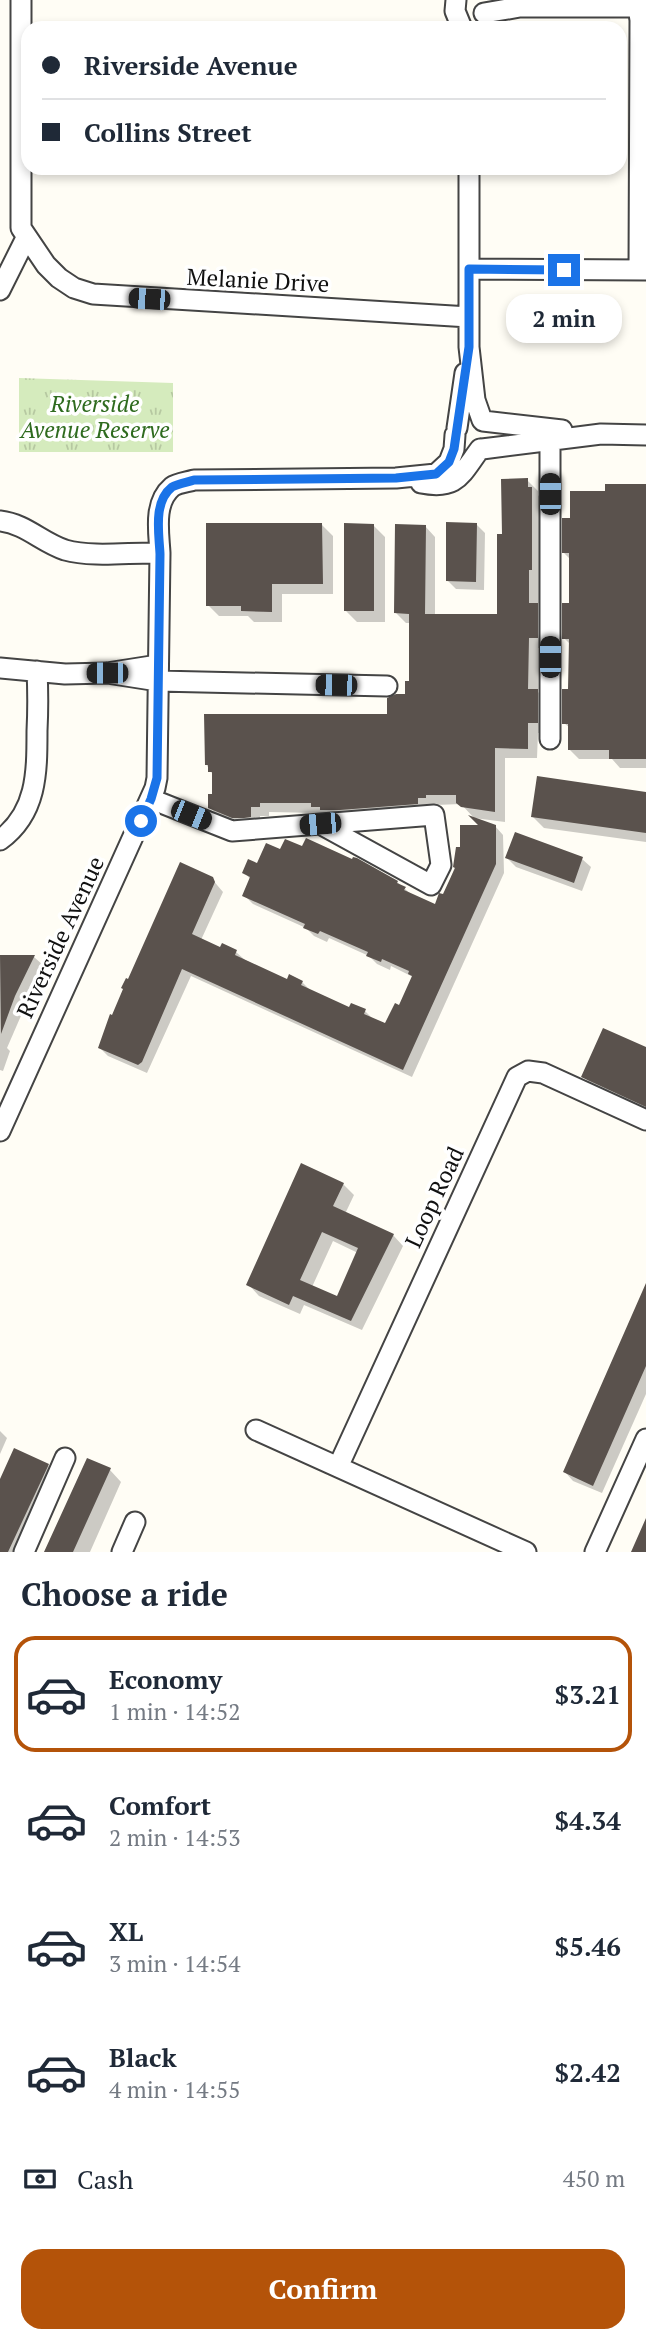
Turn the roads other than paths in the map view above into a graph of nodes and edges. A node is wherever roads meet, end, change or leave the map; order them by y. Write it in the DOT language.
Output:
graph roads {
  1 [pos="21,0"];
  2 [pos="642,7"];
  3 [pos="483,12"];
  4 [pos="21,21"];
  5 [pos="21,148"];
  6 [pos="0,154"];
  7 [pos="20,154"];
  8 [pos="469,175"];
  9 [pos="26,238"];
  10 [pos="469,269"];
  11 [pos="642,270"];
  12 [pos="0,290"];
  13 [pos="469,317"];
  14 [pos="469,347"];
  15 [pos="482,421"];
  16 [pos="456,431"];
  17 [pos="550,434"];
  18 [pos="646,435"];
  19 [pos="481,449"];
  20 [pos="396,478"];
  21 [pos="0,521"];
  22 [pos="160,554"];
  23 [pos="0,668"];
  24 [pos="37,671"];
  25 [pos="158,673"];
  26 [pos="387,686"];
  27 [pos="550,739"];
  28 [pos="151,799"];
  29 [pos="320,824"];
  30 [pos="0,841"];
  31 [pos="5,1106"];
  32 [pos="646,1121"];
  33 [pos="0,1131"];
  34 [pos="256,1430"];
  35 [pos="646,1439"];
  36 [pos="65,1458"];
  37 [pos="338,1467"];
  38 [pos="135,1521"];
  39 [pos="24,1552"];
  40 [pos="122,1552"];
  41 [pos="526,1552"];
  42 [pos="595,1552"];
  1 -- 4 [label="street"];
  2 -- 3 [label="street"];
  2 -- 11 [label="street"];
  5 -- 7 [label="street"];
  6 -- 7 [label="street"];
  7 -- 9 [label="street"];
  8 -- 10 [label="street"];
  9 -- 12 [label="street"];
  9 -- 13 [label="street, Melanie Drive"];
  10 -- 11 [label="street"];
  10 -- 13 [label="street"];
  13 -- 14 [label="street"];
  14 -- 15 [label="street"];
  14 -- 16 [label="street, Riverside Avenue"];
  15 -- 16 [label="street"];
  15 -- 17 [label="street"];
  15 -- 19 [label="street"];
  16 -- 19 [label="street"];
  16 -- 20 [label="street, Riverside Avenue"];
  17 -- 18 [label="street"];
  17 -- 19 [label="street"];
  17 -- 27 [label="street"];
  19 -- 20 [label="street, Riverside Avenue"];
  20 -- 22 [label="street, Riverside Avenue"];
  21 -- 22 [label="street"];
  22 -- 25 [label="street, Riverside Avenue"];
  23 -- 24 [label="street"];
  24 -- 25 [label="street"];
  24 -- 30 [label="street"];
  25 -- 26 [label="street"];
  25 -- 28 [label="street, Riverside Avenue"];
  28 -- 29 [label="street"];
  28 -- 31 [label="street, Riverside Avenue"];
  29 -- 29 [label="street"];
  31 -- 33 [label="street, Riverside Avenue"];
  32 -- 37 [label="street, Loop Road"];
  34 -- 37 [label="street"];
  35 -- 42 [label="street"];
  36 -- 39 [label="street"];
  37 -- 41 [label="street"];
  38 -- 40 [label="street"];
}
